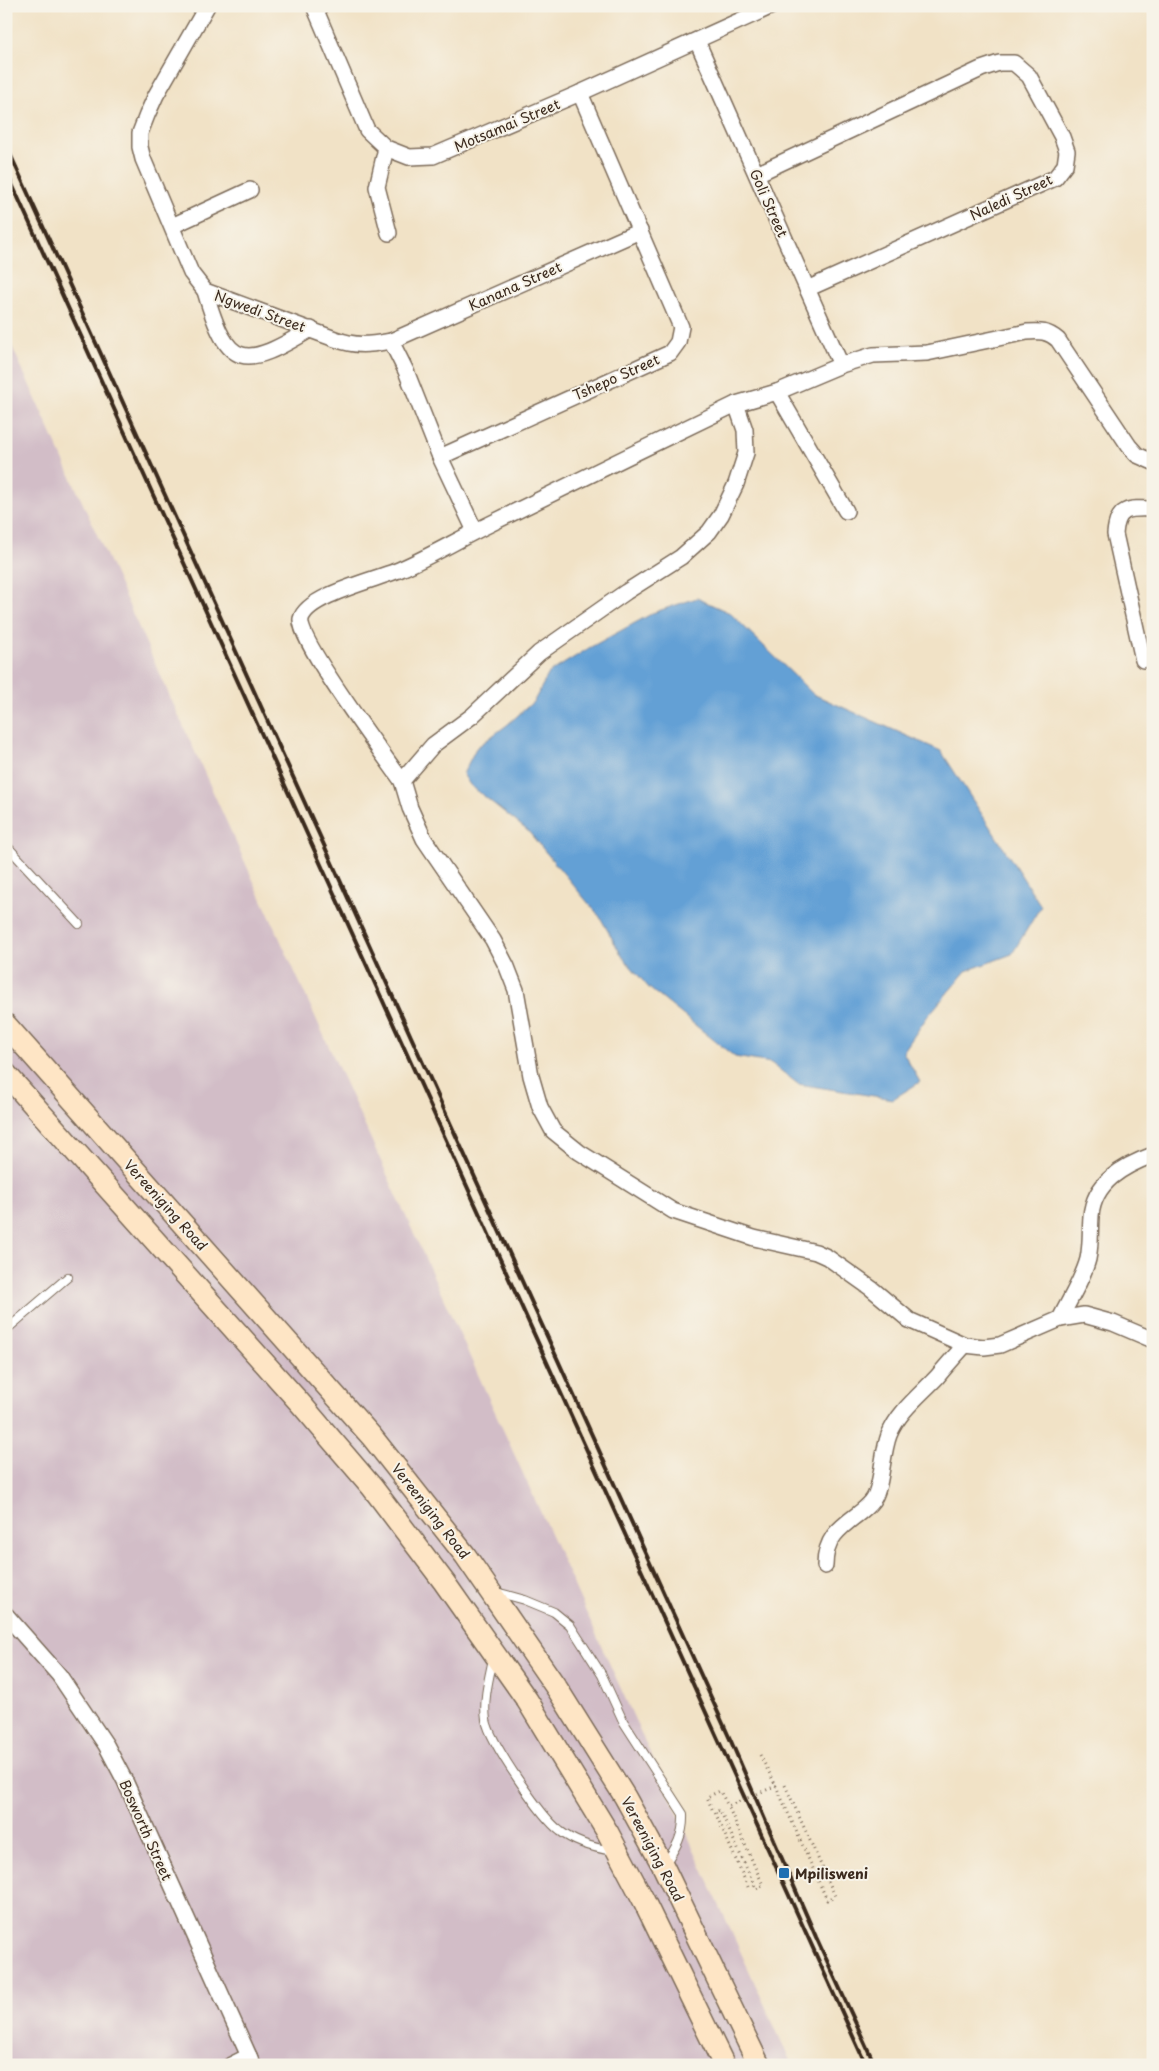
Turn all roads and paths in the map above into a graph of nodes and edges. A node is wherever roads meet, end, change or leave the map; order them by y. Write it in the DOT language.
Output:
graph roads {
  1 [pos="207,6"];
  2 [pos="314,6"];
  3 [pos="772,6"];
  4 [pos="697,41"];
  5 [pos="580,94"];
  6 [pos="386,148"];
  7 [pos="757,174"];
  8 [pos="250,190"];
  9 [pos="172,226"];
  10 [pos="640,230"];
  11 [pos="389,234"];
  12 [pos="807,288"];
  13 [pos="205,291"];
  14 [pos="311,329"];
  15 [pos="391,341"];
  16 [pos="841,365"];
  17 [pos="777,392"];
  18 [pos="736,404"];
  19 [pos="440,457"];
  20 [pos="1153,462"];
  21 [pos="1153,509"];
  22 [pos="846,511"];
  23 [pos="475,531"];
  24 [pos="1143,660"];
  25 [pos="402,782"];
  26 [pos="6,845"];
  27 [pos="79,924"];
  28 [pos="6,1025"];
  29 [pos="6,1074"];
  30 [pos="1153,1155"];
  31 [pos="68,1277"];
  32 [pos="1060,1319"];
  33 [pos="6,1330"];
  34 [pos="1153,1340"];
  35 [pos="964,1345"];
  36 [pos="825,1566"];
  37 [pos="490,1590"];
  38 [pos="6,1615"];
  39 [pos="494,1652"];
  40 [pos="760,1755"];
  41 [pos="784,1783"];
  42 [pos="776,1786"];
  43 [pos="728,1806"];
  44 [pos="712,1809"];
  45 [pos="617,1852"];
  46 [pos="663,1866"];
  47 [pos="748,1887"];
  48 [pos="251,2060"];
  49 [pos="231,2065"];
  50 [pos="724,2065"];
  51 [pos="759,2065"];
  1 -- 9 [label="street, Ngwedi Street"];
  2 -- 6 [label="street, Motsamai Street"];
  3 -- 4 [label="street, Motsamai Street"];
  4 -- 5 [label="street, Motsamai Street"];
  4 -- 7 [label="street, Goli Street"];
  5 -- 6 [label="street, Motsamai Street"];
  5 -- 10 [label="street, Tshepo Street"];
  6 -- 11 [label="street"];
  7 -- 12 [label="street, Goli Street"];
  7 -- 12 [label="street, Naledi Street"];
  8 -- 9 [label="street"];
  9 -- 13 [label="street, Ngwedi Street"];
  10 -- 15 [label="street, Kanana Street"];
  10 -- 19 [label="street, Tshepo Street"];
  12 -- 16 [label="street, Goli Street"];
  13 -- 14 [label="street, Ngwedi Street"];
  13 -- 14 [label="street"];
  14 -- 15 [label="street, Ngwedi Street"];
  15 -- 19 [label="street"];
  16 -- 17 [label="street"];
  16 -- 20 [label="street"];
  17 -- 18 [label="street"];
  17 -- 22 [label="street"];
  18 -- 23 [label="street"];
  18 -- 25 [label="street"];
  19 -- 23 [label="street"];
  21 -- 24 [label="street"];
  23 -- 25 [label="street"];
  25 -- 35 [label="street"];
  26 -- 27 [label="lane"];
  28 -- 37 [label="main road, Vereeniging Road"];
  29 -- 39 [label="main road"];
  30 -- 32 [label="street"];
  31 -- 33 [label="lane"];
  32 -- 34 [label="street"];
  32 -- 35 [label="street"];
  35 -- 36 [label="street"];
  37 -- 46 [label="main road, Vereeniging Road"];
  37 -- 46 [label="lane"];
  38 -- 48 [label="street, Bosworth Street"];
  39 -- 45 [label="main road"];
  39 -- 45 [label="lane"];
  40 -- 42 [label="path"];
  41 -- 42 [label="path, bridge"];
  42 -- 43 [label="path, bridge"];
  43 -- 44 [label="path"];
  43 -- 47 [label="path, bridge"];
  45 -- 50 [label="main road"];
  46 -- 51 [label="main road, Vereeniging Road"];
  48 -- 49 [label="street"];
}
